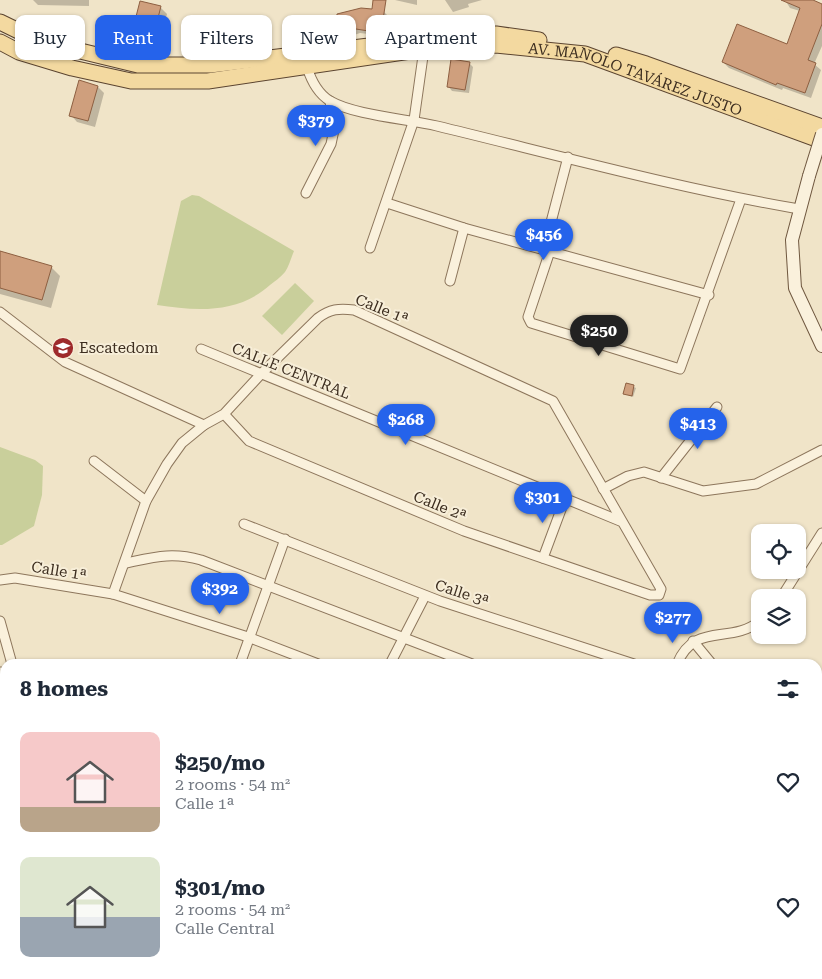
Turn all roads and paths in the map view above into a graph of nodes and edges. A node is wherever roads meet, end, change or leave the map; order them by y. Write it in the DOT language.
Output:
graph roads {
  1 [pos="0,22"];
  2 [pos="0,42"];
  3 [pos="495,45"];
  4 [pos="366,58"];
  5 [pos="422,60"];
  6 [pos="307,67"];
  7 [pos="330,101"];
  8 [pos="414,120"];
  9 [pos="822,127"];
  10 [pos="822,134"];
  11 [pos="822,141"];
  12 [pos="568,157"];
  13 [pos="306,193"];
  14 [pos="741,199"];
  15 [pos="387,203"];
  16 [pos="799,209"];
  17 [pos="464,228"];
  18 [pos="370,248"];
  19 [pos="547,250"];
  20 [pos="450,281"];
  21 [pos="709,294"];
  22 [pos="0,312"];
  23 [pos="822,346"];
  24 [pos="201,349"];
  25 [pos="261,374"];
  26 [pos="717,407"];
  27 [pos="224,414"];
  28 [pos="204,426"];
  29 [pos="822,450"];
  30 [pos="94,461"];
  31 [pos="661,478"];
  32 [pos="603,490"];
  33 [pos="565,499"];
  34 [pos="146,501"];
  35 [pos="620,521"];
  36 [pos="244,524"];
  37 [pos="822,533"];
  38 [pos="284,539"];
  39 [pos="543,558"];
  40 [pos="126,563"];
  41 [pos="0,580"];
  42 [pos="269,586"];
  43 [pos="787,589"];
  44 [pos="113,594"];
  45 [pos="660,595"];
  46 [pos="425,596"];
  47 [pos="0,621"];
  48 [pos="751,626"];
  49 [pos="248,637"];
  50 [pos="401,638"];
  51 [pos="693,641"];
  52 [pos="11,659"];
  53 [pos="241,659"];
  54 [pos="305,659"];
  55 [pos="392,659"];
  56 [pos="458,659"];
  57 [pos="619,659"];
  58 [pos="680,659"];
  59 [pos="708,659"];
  1 -- 9 [label="main road, AV. MANOLO TAVÁREZ JUSTO"];
  2 -- 6 [label="main road, AV. MANOLO TAVÁREZ JUSTO"];
  3 -- 11 [label="main road, AV. MANOLO TAVÁREZ JUSTO"];
  4 -- 6 [label="main road, AV. MANOLO TAVÁREZ JUSTO"];
  5 -- 8 [label="street"];
  6 -- 7 [label="street"];
  7 -- 8 [label="street"];
  7 -- 13 [label="street"];
  8 -- 12 [label="street"];
  8 -- 15 [label="street"];
  10 -- 16 [label="street, bridge"];
  12 -- 14 [label="street"];
  12 -- 19 [label="street"];
  14 -- 16 [label="street"];
  14 -- 21 [label="street"];
  15 -- 17 [label="street"];
  15 -- 18 [label="street"];
  16 -- 23 [label="street"];
  17 -- 19 [label="street"];
  17 -- 20 [label="street"];
  19 -- 21 [label="street"];
  19 -- 21 [label="street"];
  22 -- 28 [label="street"];
  24 -- 25 [label="street, CALLE CENTRAL"];
  25 -- 27 [label="street, Calle 1ª"];
  25 -- 32 [label="street, Calle 1ª"];
  25 -- 33 [label="street, CALLE CENTRAL"];
  26 -- 31 [label="street"];
  27 -- 28 [label="street, Calle 1ª"];
  27 -- 39 [label="street, Calle 2ª"];
  28 -- 34 [label="street, Calle 1ª"];
  29 -- 31 [label="street"];
  30 -- 34 [label="street"];
  31 -- 32 [label="street"];
  32 -- 35 [label="street, Calle 1ª"];
  33 -- 35 [label="street, CALLE CENTRAL"];
  33 -- 39 [label="street"];
  34 -- 40 [label="street, Calle 1ª"];
  35 -- 45 [label="street, Calle 1ª"];
  36 -- 38 [label="street, Calle 3ª"];
  37 -- 43 [label="street"];
  38 -- 42 [label="street"];
  38 -- 46 [label="street, Calle 3ª"];
  39 -- 45 [label="street, Calle 2ª"];
  40 -- 42 [label="street"];
  40 -- 44 [label="street, Calle 1ª"];
  41 -- 44 [label="street, Calle 1ª"];
  42 -- 49 [label="street"];
  42 -- 50 [label="street"];
  44 -- 49 [label="street, Calle 1ª"];
  46 -- 50 [label="street"];
  46 -- 57 [label="street, Calle 3ª"];
  47 -- 52 [label="street"];
  48 -- 51 [label="street"];
  49 -- 53 [label="street"];
  49 -- 54 [label="street, Calle 1ª"];
  50 -- 55 [label="street"];
  50 -- 56 [label="street"];
  51 -- 58 [label="street"];
  51 -- 59 [label="street"];
}
